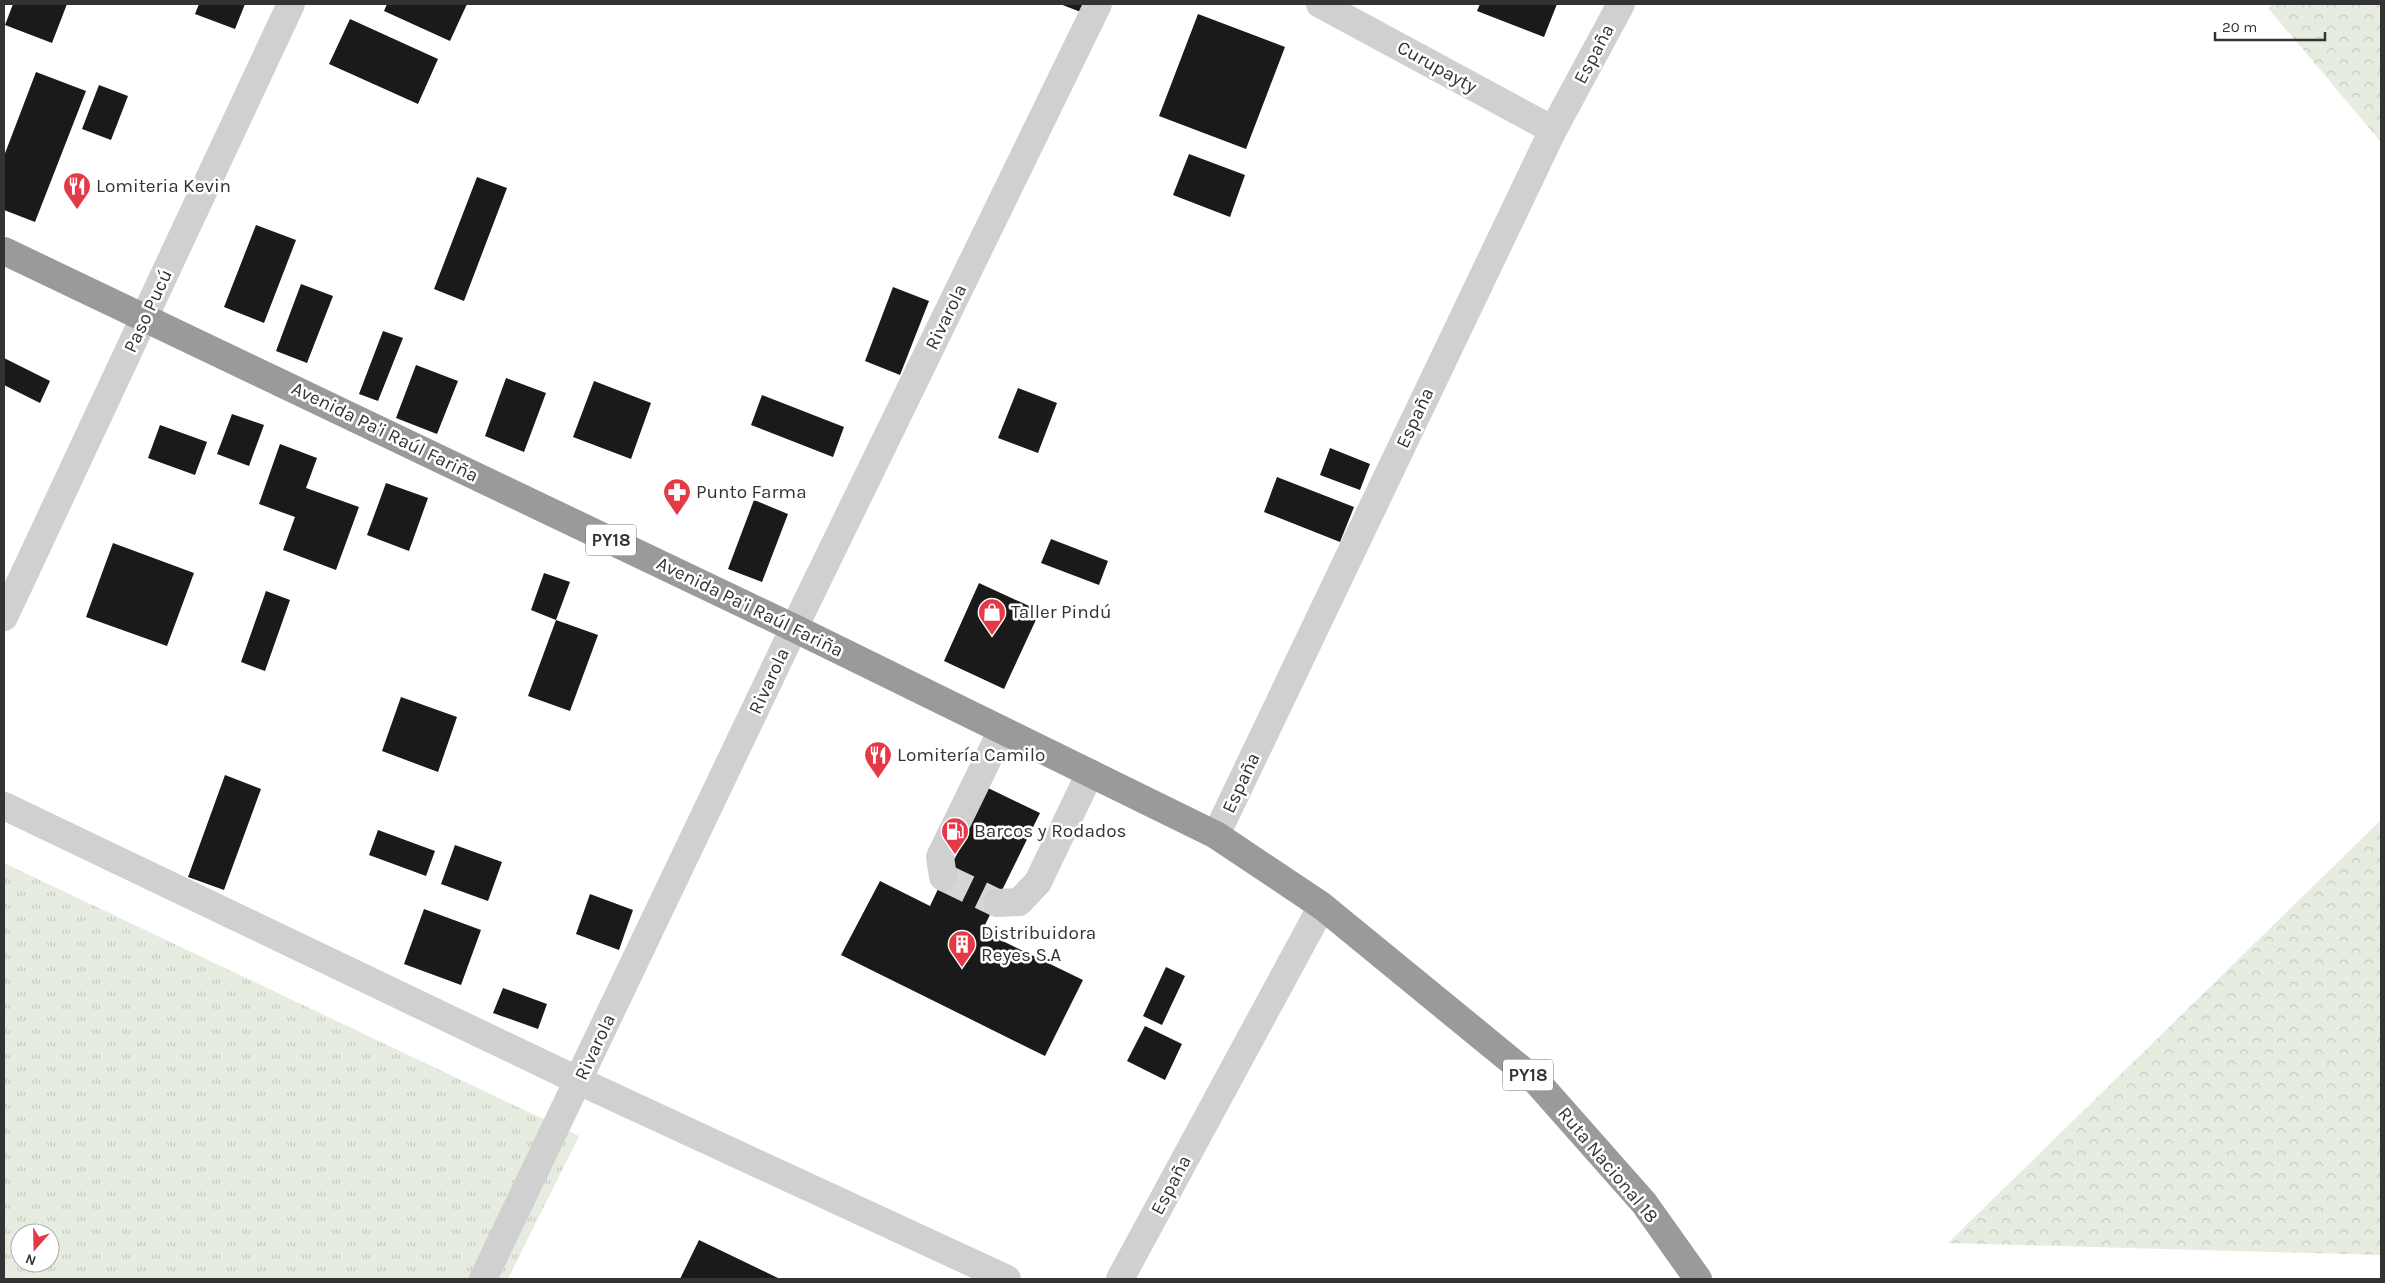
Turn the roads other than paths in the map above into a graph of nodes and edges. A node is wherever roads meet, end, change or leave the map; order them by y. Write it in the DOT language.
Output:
graph roads {
  1 [pos="291,4"];
  2 [pos="1098,4"];
  3 [pos="1320,4"];
  4 [pos="1621,4"];
  5 [pos="1552,130"];
  6 [pos="4,251"];
  7 [pos="145,318"];
  8 [pos="4,617"];
  9 [pos="794,628"];
  10 [pos="1002,730"];
  11 [pos="1090,773"];
  12 [pos="4,806"];
  13 [pos="1216,835"];
  14 [pos="943,877"];
  15 [pos="997,903"];
  16 [pos="1322,906"];
  17 [pos="578,1082"];
  18 [pos="483,1279"];
  19 [pos="1007,1279"];
  20 [pos="1120,1279"];
  21 [pos="1698,1279"];
  1 -- 7 [label="street, Paso Pucú"];
  2 -- 9 [label="street, Rivarola"];
  3 -- 5 [label="street, Curupayty"];
  4 -- 5 [label="street, España"];
  5 -- 13 [label="street, España"];
  6 -- 7 [label="highway, Avenida Pa'i Raúl Fariña / PY18"];
  7 -- 8 [label="street, Paso Pucú"];
  7 -- 9 [label="highway, Avenida Pa'i Raúl Fariña / PY18"];
  9 -- 10 [label="highway, Avenida Pa'i Raúl Fariña / PY18"];
  9 -- 17 [label="street, Rivarola"];
  10 -- 11 [label="highway, Avenida Pa'i Raúl Fariña / PY18"];
  10 -- 14 [label="street"];
  11 -- 13 [label="highway, Avenida Pa'i Raúl Fariña / PY18"];
  11 -- 15 [label="street"];
  12 -- 17 [label="street"];
  13 -- 16 [label="highway, Avenida Pa'i Raúl Fariña / PY18"];
  16 -- 20 [label="street, España"];
  16 -- 21 [label="highway, Ruta Nacional 18 / PY18"];
  17 -- 18 [label="street, Rivarola"];
  17 -- 19 [label="street"];
}
